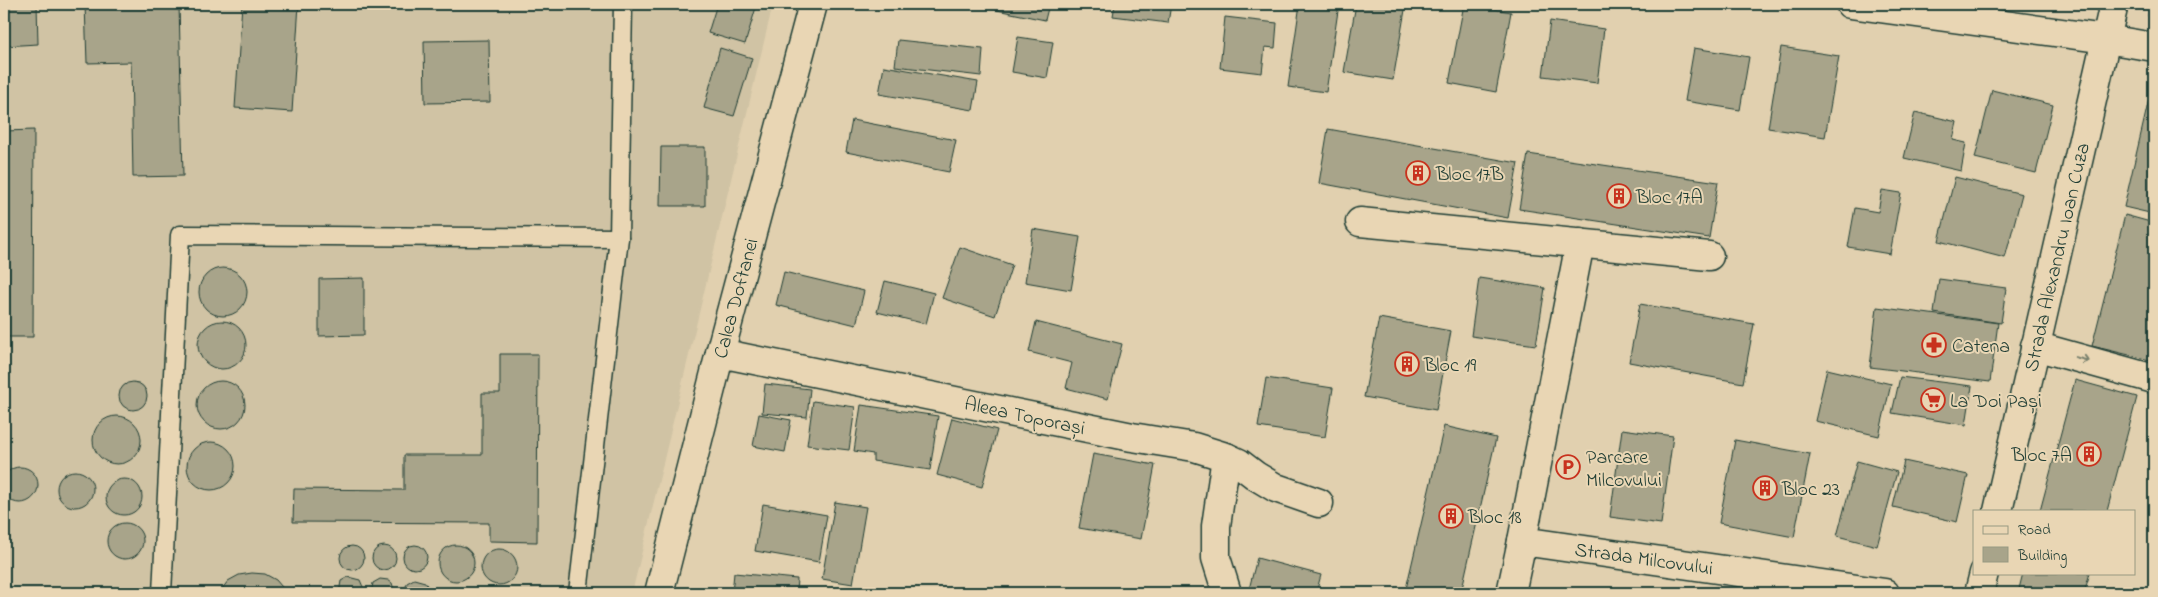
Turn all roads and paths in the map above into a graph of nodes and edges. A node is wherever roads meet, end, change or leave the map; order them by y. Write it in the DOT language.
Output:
graph roads {
  1 [pos="623,4"];
  2 [pos="813,4"];
  3 [pos="1850,4"];
  4 [pos="2114,4"];
  5 [pos="2106,39"];
  6 [pos="2154,47"];
  7 [pos="1360,222"];
  8 [pos="618,238"];
  9 [pos="1580,243"];
  10 [pos="1709,256"];
  11 [pos="2036,346"];
  12 [pos="720,353"];
  13 [pos="2154,379"];
  14 [pos="1226,457"];
  15 [pos="1320,502"];
  16 [pos="1998,510"];
  17 [pos="1522,541"];
  18 [pos="1984,574"];
  19 [pos="162,593"];
  20 [pos="578,593"];
  21 [pos="659,593"];
  22 [pos="1227,593"];
  23 [pos="1511,593"];
  24 [pos="1885,593"];
  25 [pos="1979,593"];
  1 -- 8 [label="lane"];
  2 -- 12 [label="street, Calea Doftanei"];
  3 -- 5 [label="street"];
  4 -- 5 [label="street, Strada Alexandru Ioan Cuza"];
  5 -- 6 [label="street"];
  5 -- 11 [label="street, Strada Alexandru Ioan Cuza"];
  7 -- 9 [label="street"];
  8 -- 19 [label="lane"];
  8 -- 20 [label="lane"];
  9 -- 10 [label="street"];
  9 -- 17 [label="street"];
  11 -- 13 [label="street, one-way"];
  11 -- 16 [label="street, Strada Alexandru Ioan Cuza"];
  12 -- 14 [label="street, Aleea Toporași"];
  12 -- 21 [label="street, Calea Doftanei"];
  14 -- 15 [label="street, Aleea Toporași"];
  14 -- 22 [label="street"];
  17 -- 23 [label="street"];
  17 -- 24 [label="street, Strada Milcovului"];
  18 -- 25 [label="street"];
}
